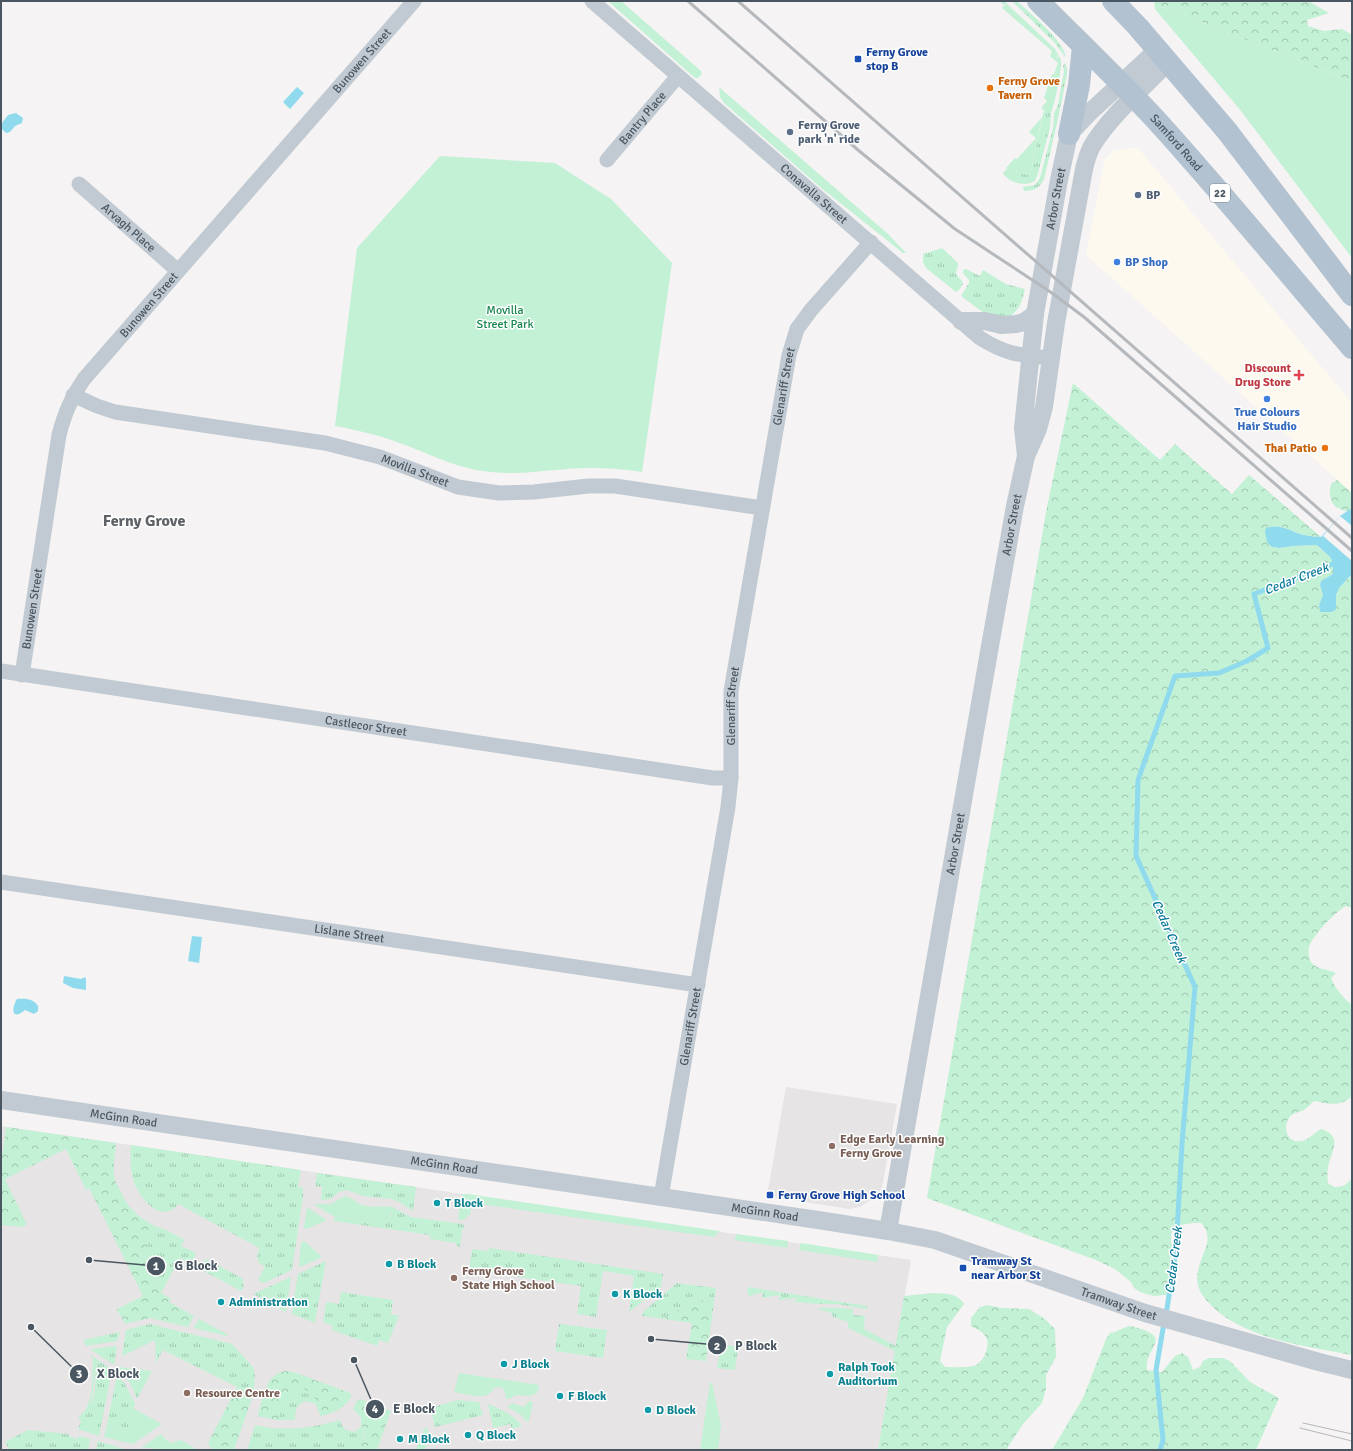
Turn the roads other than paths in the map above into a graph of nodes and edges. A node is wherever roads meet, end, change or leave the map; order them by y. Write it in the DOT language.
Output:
graph roads {
  1 [pos="414,1"];
  2 [pos="592,1"];
  3 [pos="1038,1"];
  4 [pos="1113,1"];
  5 [pos="1083,46"];
  6 [pos="1162,56"];
  7 [pos="678,76"];
  8 [pos="1127,90"];
  9 [pos="1069,134"];
  10 [pos="607,160"];
  11 [pos="79,184"];
  12 [pos="871,242"];
  13 [pos="178,270"];
  14 [pos="1352,296"];
  15 [pos="1035,314"];
  16 [pos="961,321"];
  17 [pos="1352,348"];
  18 [pos="1031,356"];
  19 [pos="1051,358"];
  20 [pos="73,395"];
  21 [pos="1026,456"];
  22 [pos="762,508"];
  23 [pos="1,671"];
  24 [pos="22,675"];
  25 [pos="731,778"];
  26 [pos="1,882"];
  27 [pos="698,985"];
  28 [pos="1,1100"];
  29 [pos="661,1197"];
  30 [pos="888,1231"];
  31 [pos="1352,1370"];
  1 -- 13 [label="street, Bunowen Street"];
  2 -- 7 [label="street, Conavalla Street"];
  3 -- 5 [label="main road, Samford Road / 22"];
  4 -- 6 [label="main road"];
  5 -- 8 [label="main road, Samford Road / 22"];
  5 -- 9 [label="main road"];
  6 -- 8 [label="street, Arbor Street"];
  6 -- 14 [label="main road"];
  7 -- 10 [label="street, Bantry Place"];
  7 -- 12 [label="street, Conavalla Street"];
  8 -- 9 [label="street, Arbor Street"];
  8 -- 17 [label="main road, Samford Road / 22"];
  8 -- 19 [label="street, Arbor Street"];
  9 -- 15 [label="street, Arbor Street"];
  11 -- 13 [label="street, Arvagh Place"];
  12 -- 16 [label="street, Conavalla Street"];
  12 -- 22 [label="street, Glenariff Street"];
  13 -- 20 [label="street, Bunowen Street"];
  15 -- 16 [label="street"];
  15 -- 18 [label="street, Arbor Street"];
  16 -- 18 [label="street, Conavalla Street"];
  18 -- 19 [label="street, Conavalla Street"];
  18 -- 21 [label="street, Arbor Street"];
  19 -- 21 [label="street, Arbor Street"];
  20 -- 22 [label="street, Movilla Street"];
  20 -- 24 [label="street, Bunowen Street"];
  21 -- 30 [label="street, Arbor Street"];
  22 -- 25 [label="street, Glenariff Street"];
  23 -- 24 [label="street, Castlecor Street"];
  24 -- 25 [label="street, Castlecor Street"];
  25 -- 27 [label="street, Glenariff Street"];
  26 -- 27 [label="street, Lislane Street"];
  27 -- 29 [label="street, Glenariff Street"];
  28 -- 29 [label="street, McGinn Road"];
  29 -- 30 [label="street, McGinn Road"];
  30 -- 31 [label="street, Tramway Street"];
}
